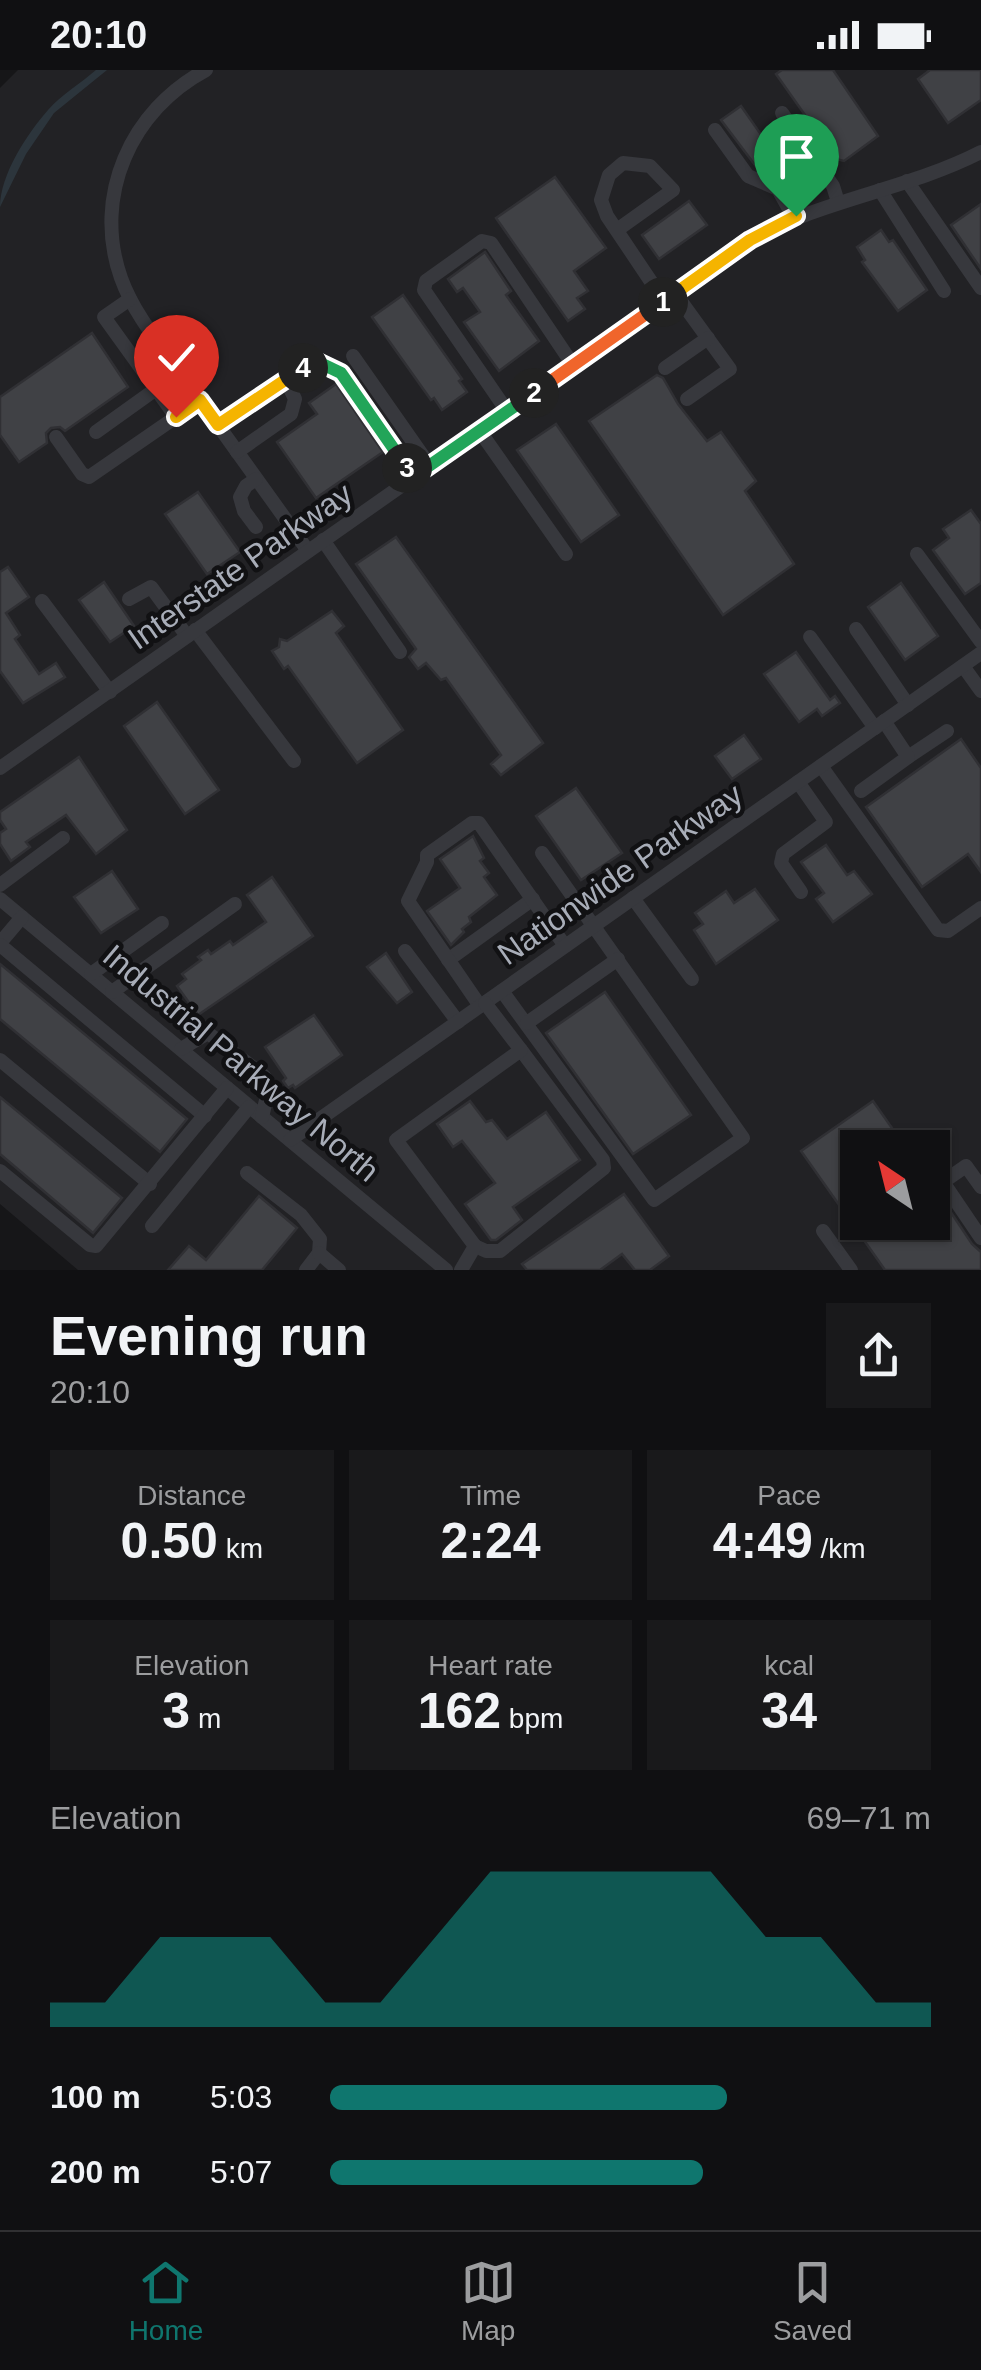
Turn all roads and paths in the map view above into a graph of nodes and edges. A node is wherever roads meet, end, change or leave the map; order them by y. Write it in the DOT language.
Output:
graph roads {
  1 [pos="206,70"];
  2 [pos="782,113"];
  3 [pos="715,130"];
  4 [pos="981,152"];
  5 [pos="907,182"];
  6 [pos="880,190"];
  7 [pos="838,202"];
  8 [pos="794,218"];
  9 [pos="618,230"];
  10 [pos="981,288"];
  11 [pos="944,290"];
  12 [pos="670,297"];
  13 [pos="130,299"];
  14 [pos="708,338"];
  15 [pos="354,356"];
  16 [pos="573,365"];
  17 [pos="665,368"];
  18 [pos="286,380"];
  19 [pos="156,390"];
  20 [pos="688,399"];
  21 [pos="200,400"];
  22 [pos="507,411"];
  23 [pos="176,417"];
  24 [pos="218,425"];
  25 [pos="480,430"];
  26 [pos="96,432"];
  27 [pos="56,437"];
  28 [pos="237,452"];
  29 [pos="430,466"];
  30 [pos="413,477"];
  31 [pos="256,479"];
  32 [pos="256,528"];
  33 [pos="323,540"];
  34 [pos="308,551"];
  35 [pos="566,554"];
  36 [pos="917,554"];
  37 [pos="128,599"];
  38 [pos="42,601"];
  39 [pos="856,629"];
  40 [pos="191,633"];
  41 [pos="810,637"];
  42 [pos="981,651"];
  43 [pos="400,652"];
  44 [pos="963,666"];
  45 [pos="110,692"];
  46 [pos="981,692"];
  47 [pos="908,704"];
  48 [pos="880,724"];
  49 [pos="947,731"];
  50 [pos="908,757"];
  51 [pos="294,761"];
  52 [pos="2,762"];
  53 [pos="821,766"];
  54 [pos="798,782"];
  55 [pos="861,791"];
  56 [pos="64,838"];
  57 [pos="542,853"];
  58 [pos="0,885"];
  59 [pos="802,892"];
  60 [pos="0,898"];
  61 [pos="633,898"];
  62 [pos="533,900"];
  63 [pos="235,904"];
  64 [pos="981,908"];
  65 [pos="22,917"];
  66 [pos="162,923"];
  67 [pos="593,927"];
  68 [pos="0,944"];
  69 [pos="566,946"];
  70 [pos="405,952"];
  71 [pos="448,960"];
  72 [pos="618,960"];
  73 [pos="91,974"];
  74 [pos="692,978"];
  75 [pos="502,991"];
  76 [pos="112,992"];
  77 [pos="483,1004"];
  78 [pos="458,1022"];
  79 [pos="527,1022"];
  80 [pos="181,1049"];
  81 [pos="521,1050"];
  82 [pos="0,1060"];
  83 [pos="227,1088"];
  84 [pos="256,1112"];
  85 [pos="205,1116"];
  86 [pos="290,1140"];
  87 [pos="0,1171"];
  88 [pos="247,1173"];
  89 [pos="150,1184"];
  90 [pos="981,1187"];
  91 [pos="152,1226"];
  92 [pos="823,1231"];
  93 [pos="981,1238"];
  94 [pos="475,1246"];
  95 [pos="318,1253"];
  96 [pos="306,1270"];
  97 [pos="339,1270"];
  98 [pos="446,1270"];
  99 [pos="461,1270"];
  100 [pos="851,1270"];
  1 -- 13 [label="street"];
  2 -- 7 [label="street"];
  3 -- 8 [label="street"];
  4 -- 5 [label="street, Interstate Parkway"];
  5 -- 6 [label="street, Interstate Parkway"];
  5 -- 10 [label="street"];
  6 -- 7 [label="street, Interstate Parkway"];
  6 -- 11 [label="street"];
  7 -- 8 [label="street, Interstate Parkway"];
  8 -- 12 [label="street, Interstate Parkway"];
  9 -- 9 [label="street"];
  9 -- 12 [label="street"];
  12 -- 14 [label="street"];
  12 -- 16 [label="street, Interstate Parkway"];
  13 -- 19 [label="street"];
  13 -- 21 [label="street"];
  14 -- 17 [label="street"];
  14 -- 20 [label="street"];
  15 -- 29 [label="street"];
  16 -- 22 [label="street, Interstate Parkway"];
  16 -- 22 [label="street"];
  18 -- 24 [label="street"];
  18 -- 28 [label="street"];
  18 -- 30 [label="street"];
  19 -- 23 [label="street"];
  19 -- 26 [label="street"];
  21 -- 23 [label="street"];
  21 -- 24 [label="street"];
  22 -- 25 [label="street, Interstate Parkway"];
  23 -- 27 [label="street"];
  24 -- 28 [label="street"];
  25 -- 29 [label="street, Interstate Parkway"];
  25 -- 35 [label="street"];
  28 -- 31 [label="street"];
  29 -- 30 [label="street, Interstate Parkway"];
  30 -- 33 [label="street, Interstate Parkway"];
  31 -- 32 [label="street"];
  31 -- 34 [label="street"];
  33 -- 34 [label="street, Interstate Parkway"];
  33 -- 43 [label="street"];
  34 -- 40 [label="street, Interstate Parkway"];
  36 -- 42 [label="street"];
  37 -- 40 [label="street"];
  38 -- 45 [label="street"];
  39 -- 47 [label="street"];
  40 -- 45 [label="street, Interstate Parkway"];
  40 -- 51 [label="street"];
  41 -- 48 [label="street"];
  42 -- 44 [label="street, Nationwide Parkway"];
  44 -- 46 [label="street"];
  44 -- 47 [label="street, Nationwide Parkway"];
  45 -- 52 [label="street, Interstate Parkway"];
  47 -- 48 [label="street, Nationwide Parkway"];
  48 -- 50 [label="street"];
  48 -- 53 [label="street, Nationwide Parkway"];
  49 -- 50 [label="street"];
  50 -- 55 [label="street"];
  53 -- 54 [label="street, Nationwide Parkway"];
  53 -- 64 [label="street"];
  54 -- 59 [label="street"];
  54 -- 61 [label="street, Nationwide Parkway"];
  56 -- 58 [label="street"];
  57 -- 67 [label="street"];
  60 -- 65 [label="street, Industrial Parkway North"];
  61 -- 67 [label="street, Nationwide Parkway"];
  61 -- 74 [label="street"];
  62 -- 69 [label="street"];
  62 -- 71 [label="street"];
  62 -- 71 [label="street"];
  63 -- 76 [label="street"];
  65 -- 68 [label="street"];
  65 -- 73 [label="street, Industrial Parkway North"];
  66 -- 73 [label="street"];
  67 -- 69 [label="street, Nationwide Parkway"];
  67 -- 72 [label="street"];
  68 -- 85 [label="street"];
  69 -- 75 [label="street, Nationwide Parkway"];
  70 -- 78 [label="street"];
  71 -- 77 [label="street"];
  72 -- 79 [label="street"];
  72 -- 79 [label="street"];
  73 -- 76 [label="street, Industrial Parkway North"];
  75 -- 77 [label="street, Nationwide Parkway"];
  75 -- 79 [label="street"];
  76 -- 80 [label="street, Industrial Parkway North"];
  77 -- 78 [label="street, Nationwide Parkway"];
  77 -- 81 [label="street"];
  78 -- 86 [label="street, Nationwide Parkway"];
  80 -- 83 [label="street, Industrial Parkway North"];
  80 -- 84 [label="street"];
  81 -- 94 [label="street"];
  81 -- 94 [label="street"];
  82 -- 89 [label="street"];
  83 -- 84 [label="street, Industrial Parkway North"];
  83 -- 85 [label="street"];
  84 -- 86 [label="street, Industrial Parkway North"];
  84 -- 91 [label="street"];
  85 -- 89 [label="street"];
  86 -- 98 [label="street, Industrial Parkway North"];
  87 -- 89 [label="street"];
  88 -- 95 [label="street"];
  90 -- 93 [label="street"];
  92 -- 100 [label="street"];
  94 -- 99 [label="street"];
  95 -- 96 [label="street"];
  95 -- 97 [label="street"];
}
